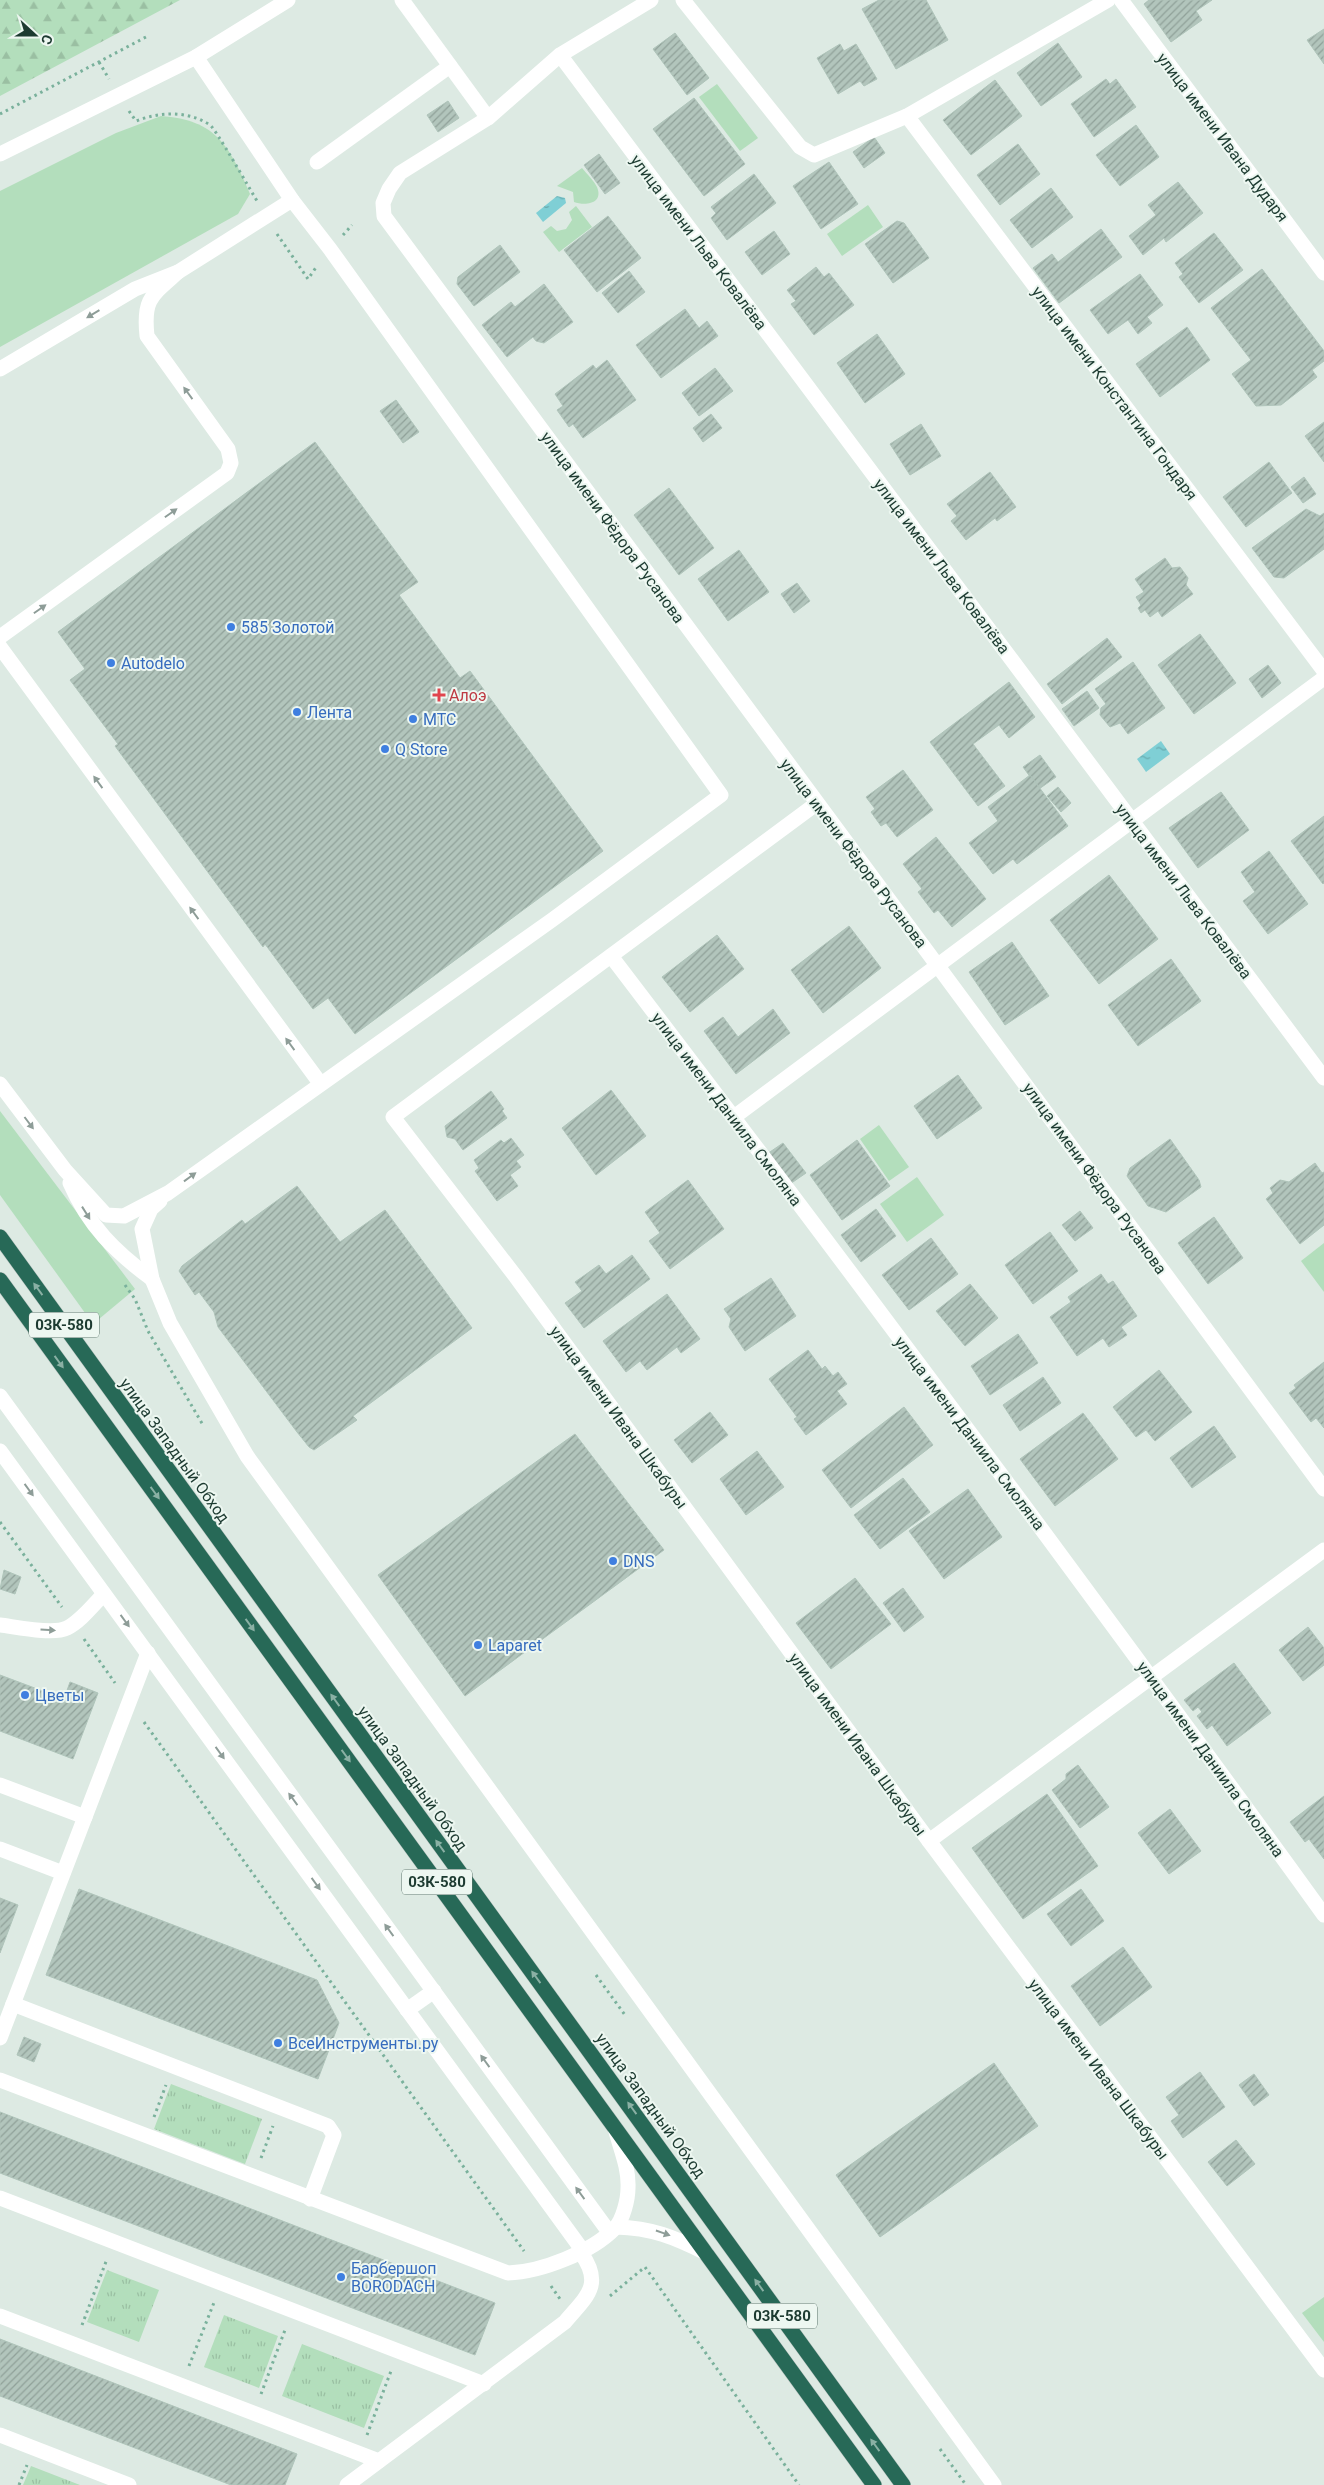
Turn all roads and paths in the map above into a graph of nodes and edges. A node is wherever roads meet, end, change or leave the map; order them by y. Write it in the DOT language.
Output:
graph roads {
  1 [pos="288,0"];
  2 [pos="402,0"];
  3 [pos="652,0"];
  4 [pos="683,0"];
  5 [pos="1108,0"];
  6 [pos="1121,0"];
  7 [pos="146,37"];
  8 [pos="560,55"];
  9 [pos="196,57"];
  10 [pos="450,66"];
  11 [pos="0,114"];
  12 [pos="907,116"];
  13 [pos="488,118"];
  14 [pos="136,121"];
  15 [pos="0,154"];
  16 [pos="317,162"];
  17 [pos="292,200"];
  18 [pos="266,216"];
  19 [pos="178,272"];
  20 [pos="1324,273"];
  21 [pos="308,279"];
  22 [pos="0,369"];
  23 [pos="0,637"];
  24 [pos="0,647"];
  25 [pos="1324,671"];
  26 [pos="1324,678"];
  27 [pos="816,804"];
  28 [pos="1132,820"];
  29 [pos="610,956"];
  30 [pos="937,964"];
  31 [pos="1324,1078"];
  32 [pos="320,1083"];
  33 [pos="0,1084"];
  34 [pos="734,1117"];
  35 [pos="65,1170"];
  36 [pos="168,1193"];
  37 [pos="0,1237"];
  38 [pos="152,1279"];
  39 [pos="0,1280"];
  40 [pos="0,1396"];
  41 [pos="0,1451"];
  42 [pos="1324,1489"];
  43 [pos="0,1522"];
  44 [pos="1324,1550"];
  45 [pos="104,1594"];
  46 [pos="74,1624"];
  47 [pos="0,1625"];
  48 [pos="148,1653"];
  49 [pos="1151,1676"];
  50 [pos="129,1702"];
  51 [pos="0,1785"];
  52 [pos="85,1817"];
  53 [pos="929,1841"];
  54 [pos="0,1849"];
  55 [pos="63,1873"];
  56 [pos="1324,1915"];
  57 [pos="434,1991"];
  58 [pos="8,2006"];
  59 [pos="407,2010"];
  60 [pos="0,2038"];
  61 [pos="174,2066"];
  62 [pos="0,2080"];
  63 [pos="280,2107"];
  64 [pos="614,2127"];
  65 [pos="147,2136"];
  66 [pos="254,2177"];
  67 [pos="0,2198"];
  68 [pos="310,2199"];
  69 [pos="613,2230"];
  70 [pos="114,2242"];
  71 [pos="582,2252"];
  72 [pos="706,2253"];
  73 [pos="537,2267"];
  74 [pos="645,2267"];
  75 [pos="221,2283"];
  76 [pos="293,2310"];
  77 [pos="572,2314"];
  78 [pos="0,2316"];
  79 [pos="74,2344"];
  80 [pos="399,2351"];
  81 [pos="1324,2370"];
  82 [pos="484,2384"];
  83 [pos="182,2386"];
  84 [pos="253,2413"];
  85 [pos="0,2435"];
  86 [pos="360,2454"];
  87 [pos="379,2461"];
  88 [pos="129,2485"];
  89 [pos="347,2485"];
  90 [pos="799,2485"];
  91 [pos="874,2485"];
  92 [pos="903,2485"];
  93 [pos="994,2485"];
  1 -- 9 [label="street"];
  2 -- 10 [label="street"];
  3 -- 8 [label="street"];
  4 -- 12 [label="street"];
  5 -- 12 [label="street"];
  6 -- 20 [label="street, улица имени Ивана Дударя"];
  7 -- 11 [label="path"];
  8 -- 13 [label="street"];
  8 -- 28 [label="street, улица имени Льва Ковалёва"];
  9 -- 15 [label="street"];
  9 -- 17 [label="street"];
  10 -- 13 [label="street"];
  10 -- 16 [label="street"];
  12 -- 25 [label="street, улица имени Константина Гондаря"];
  13 -- 27 [label="street, улица имени Фёдора Русанова"];
  14 -- 18 [label="path"];
  17 -- 18 [label="street"];
  17 -- 32 [label="street"];
  18 -- 19 [label="street"];
  18 -- 21 [label="path"];
  19 -- 22 [label="street, one-way"];
  23 -- 19 [label="street, one-way"];
  32 -- 24 [label="street, one-way"];
  26 -- 28 [label="street"];
  27 -- 29 [label="street"];
  27 -- 30 [label="street, улица имени Фёдора Русанова"];
  28 -- 30 [label="street"];
  28 -- 31 [label="street, улица имени Льва Ковалёва"];
  29 -- 34 [label="street, улица имени Даниила Смоляна"];
  29 -- 53 [label="street, улица имени Ивана Шкабуры"];
  30 -- 34 [label="street"];
  30 -- 42 [label="street, улица имени Фёдора Русанова"];
  36 -- 32 [label="street, one-way"];
  33 -- 35 [label="street, one-way"];
  34 -- 49 [label="street, улица имени Даниила Смоляна"];
  35 -- 36 [label="street"];
  35 -- 38 [label="street, one-way"];
  36 -- 38 [label="street"];
  92 -- 37 [label="highway, улица Западный Обход / 03К-580, one-way"];
  38 -- 93 [label="street"];
  39 -- 64 [label="highway, 03К-580, one-way"];
  57 -- 40 [label="street, one-way"];
  41 -- 45 [label="street, one-way"];
  43 -- 46 [label="path"];
  44 -- 49 [label="street"];
  45 -- 46 [label="street"];
  45 -- 48 [label="street, one-way"];
  47 -- 46 [label="street, one-way"];
  46 -- 50 [label="path"];
  48 -- 50 [label="street"];
  48 -- 59 [label="street, one-way"];
  49 -- 53 [label="street"];
  49 -- 56 [label="street, улица имени Даниила Смоляна"];
  50 -- 52 [label="street"];
  50 -- 73 [label="path"];
  51 -- 52 [label="street"];
  52 -- 55 [label="street"];
  53 -- 81 [label="street, улица имени Ивана Шкабуры"];
  54 -- 55 [label="street"];
  55 -- 58 [label="street"];
  57 -- 59 [label="street"];
  69 -- 57 [label="street, one-way"];
  58 -- 60 [label="street"];
  58 -- 61 [label="street"];
  59 -- 71 [label="street"];
  61 -- 63 [label="street"];
  61 -- 65 [label="path"];
  62 -- 65 [label="street"];
  63 -- 66 [label="path"];
  63 -- 68 [label="street"];
  64 -- 69 [label="street"];
  64 -- 72 [label="highway, 03К-580"];
  65 -- 66 [label="street"];
  66 -- 68 [label="street"];
  67 -- 70 [label="street"];
  68 -- 73 [label="street"];
  69 -- 71 [label="street"];
  69 -- 72 [label="street, one-way"];
  70 -- 75 [label="street"];
  70 -- 79 [label="path"];
  71 -- 73 [label="street"];
  71 -- 77 [label="street"];
  72 -- 91 [label="highway, 03К-580"];
  73 -- 77 [label="path"];
  74 -- 90 [label="path"];
  75 -- 76 [label="street"];
  75 -- 83 [label="path"];
  76 -- 80 [label="street"];
  76 -- 84 [label="path"];
  77 -- 82 [label="street"];
  78 -- 79 [label="street"];
  79 -- 83 [label="street"];
  80 -- 82 [label="street"];
  80 -- 86 [label="path"];
  82 -- 87 [label="street"];
  83 -- 84 [label="street"];
  84 -- 86 [label="street"];
  85 -- 88 [label="street"];
  86 -- 87 [label="street"];
  87 -- 89 [label="street"];
}
